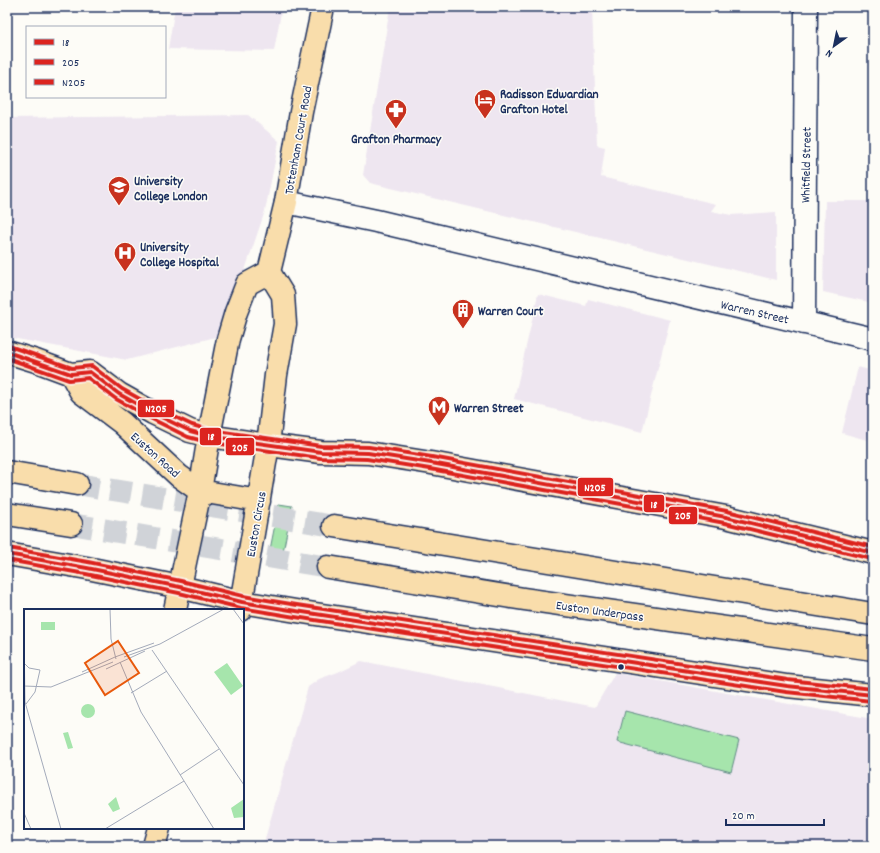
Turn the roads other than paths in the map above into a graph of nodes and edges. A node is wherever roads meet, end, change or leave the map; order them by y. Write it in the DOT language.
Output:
graph roads {
  1 [pos="324,7"];
  2 [pos="806,7"];
  3 [pos="286,202"];
  4 [pos="268,272"];
  5 [pos="804,323"];
  6 [pos="873,339"];
  7 [pos="7,352"];
  8 [pos="71,374"];
  9 [pos="209,436"];
  10 [pos="268,446"];
  11 [pos="7,472"];
  12 [pos="77,484"];
  13 [pos="200,491"];
  14 [pos="260,501"];
  15 [pos="7,514"];
  16 [pos="71,524"];
  17 [pos="334,526"];
  18 [pos="873,553"];
  19 [pos="7,554"];
  20 [pos="328,567"];
  21 [pos="180,587"];
  22 [pos="241,606"];
  23 [pos="175,609"];
  24 [pos="873,614"];
  25 [pos="873,649"];
  26 [pos="873,695"];
  27 [pos="159,829"];
  28 [pos="154,846"];
  1 -- 3 [label="main road, Tottenham Court Road"];
  2 -- 5 [label="street, Whitfield Street"];
  3 -- 4 [label="main road, Tottenham Court Road"];
  3 -- 5 [label="street, Warren Street"];
  4 -- 9 [label="main road"];
  4 -- 10 [label="main road"];
  5 -- 6 [label="street, Warren Street"];
  7 -- 8 [label="main road"];
  8 -- 9 [label="main road"];
  8 -- 13 [label="main road, Euston Road"];
  9 -- 10 [label="main road"];
  9 -- 13 [label="main road"];
  10 -- 14 [label="main road, Euston Circus"];
  10 -- 18 [label="main road"];
  11 -- 12 [label="main road"];
  13 -- 14 [label="main road, Euston Road"];
  13 -- 21 [label="main road"];
  14 -- 22 [label="main road, Euston Circus"];
  15 -- 16 [label="main road"];
  17 -- 24 [label="main road"];
  19 -- 21 [label="main road"];
  20 -- 25 [label="main road, Euston Underpass"];
  21 -- 22 [label="main road"];
  21 -- 23 [label="main road"];
  22 -- 26 [label="main road"];
  27 -- 28 [label="main road"];
}
